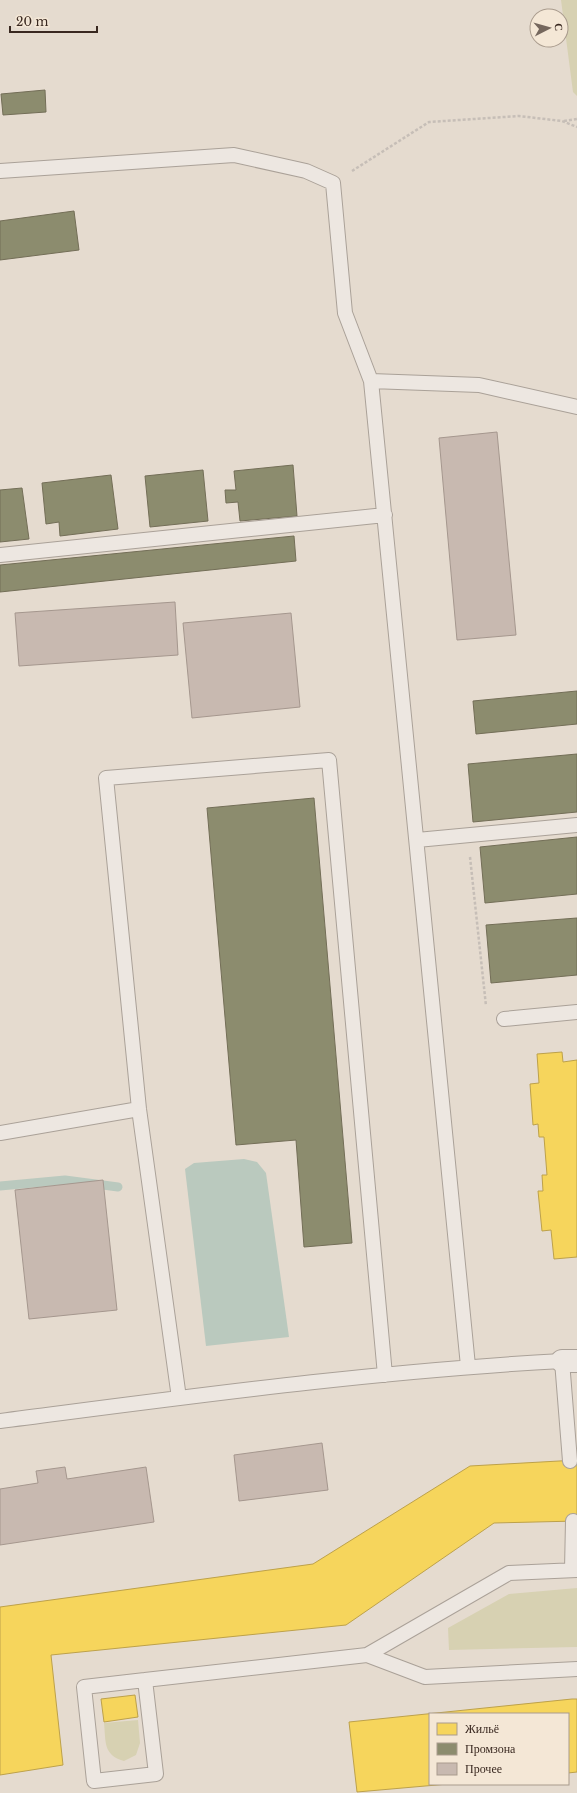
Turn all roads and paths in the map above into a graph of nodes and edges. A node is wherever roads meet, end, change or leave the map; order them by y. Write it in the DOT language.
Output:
graph roads {
  1 [pos="577,120"];
  2 [pos="562,121"];
  3 [pos="577,127"];
  4 [pos="0,171"];
  5 [pos="333,183"];
  6 [pos="371,381"];
  7 [pos="577,407"];
  8 [pos="385,515"];
  9 [pos="0,555"];
  10 [pos="577,825"];
  11 [pos="464,835"];
  12 [pos="417,840"];
  13 [pos="577,1012"];
  14 [pos="504,1019"];
  15 [pos="139,1108"];
  16 [pos="0,1133"];
  17 [pos="569,1361"];
  18 [pos="468,1366"];
  19 [pos="385,1375"];
  20 [pos="179,1398"];
  21 [pos="0,1421"];
  22 [pos="570,1460"];
  23 [pos="573,1521"];
  24 [pos="574,1570"];
  25 [pos="367,1655"];
  26 [pos="577,1669"];
  27 [pos="145,1680"];
  1 -- 2 [label="path"];
  2 -- 3 [label="path"];
  2 -- 5 [label="path"];
  4 -- 5 [label="lane"];
  5 -- 6 [label="lane"];
  6 -- 7 [label="lane"];
  6 -- 8 [label="lane"];
  8 -- 9 [label="lane"];
  8 -- 12 [label="lane"];
  10 -- 11 [label="lane"];
  11 -- 12 [label="lane"];
  11 -- 14 [label="path"];
  12 -- 18 [label="lane"];
  13 -- 14 [label="lane"];
  15 -- 16 [label="lane"];
  15 -- 19 [label="lane"];
  15 -- 20 [label="lane"];
  17 -- 18 [label="lane"];
  17 -- 22 [label="lane"];
  18 -- 19 [label="lane"];
  19 -- 20 [label="lane"];
  20 -- 21 [label="lane"];
  23 -- 24 [label="lane"];
  24 -- 25 [label="lane"];
  25 -- 26 [label="lane"];
  25 -- 27 [label="lane"];
  27 -- 27 [label="lane"];
}
